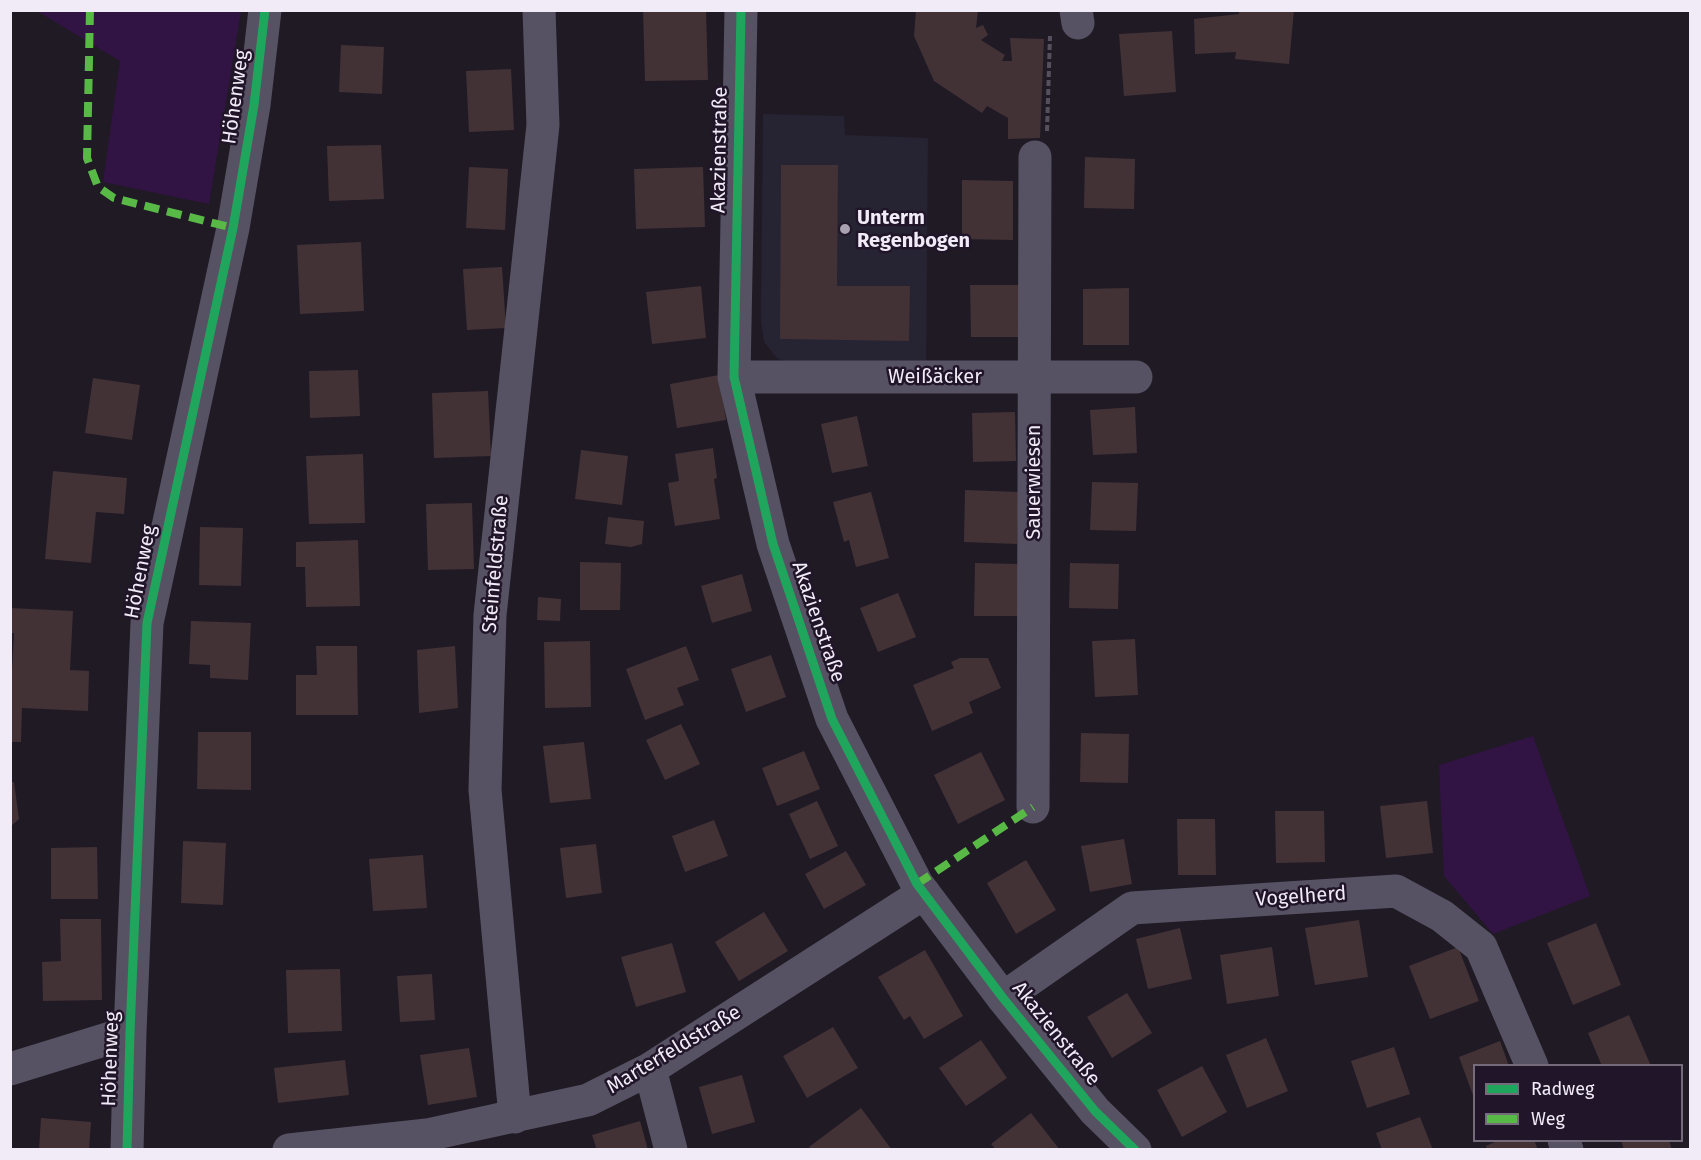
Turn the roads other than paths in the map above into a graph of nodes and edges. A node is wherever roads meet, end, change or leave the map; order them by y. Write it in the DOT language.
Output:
graph roads {
  1 [pos="265,10"];
  2 [pos="539,10"];
  3 [pos="741,10"];
  4 [pos="1035,157"];
  5 [pos="734,377"];
  6 [pos="1034,377"];
  7 [pos="1136,377"];
  8 [pos="1033,807"];
  9 [pos="924,893"];
  10 [pos="1003,998"];
  11 [pos="130,1032"];
  12 [pos="1532,1064"];
  13 [pos="10,1069"];
  14 [pos="650,1069"];
  15 [pos="515,1117"];
  16 [pos="426,1142"];
  17 [pos="127,1149"];
  18 [pos="289,1149"];
  19 [pos="671,1149"];
  20 [pos="1135,1149"];
  1 -- 11 [label="street, Höhenweg"];
  2 -- 15 [label="street, Steinfeldstraße"];
  3 -- 5 [label="street, Akazienstraße"];
  4 -- 6 [label="street, Sauerwiesen"];
  5 -- 6 [label="street, Weißäcker"];
  5 -- 9 [label="street, Akazienstraße"];
  6 -- 7 [label="street, Weißäcker"];
  6 -- 8 [label="street, Sauerwiesen"];
  9 -- 10 [label="street, Akazienstraße"];
  9 -- 14 [label="street, Marterfeldstraße"];
  10 -- 12 [label="street, Vogelherd"];
  10 -- 20 [label="street, Akazienstraße"];
  11 -- 13 [label="street"];
  11 -- 17 [label="street, Höhenweg"];
  14 -- 15 [label="street, Marterfeldstraße"];
  14 -- 19 [label="street"];
  15 -- 16 [label="street, Marterfeldstraße"];
  16 -- 18 [label="street, Marterfeldstraße"];
}
